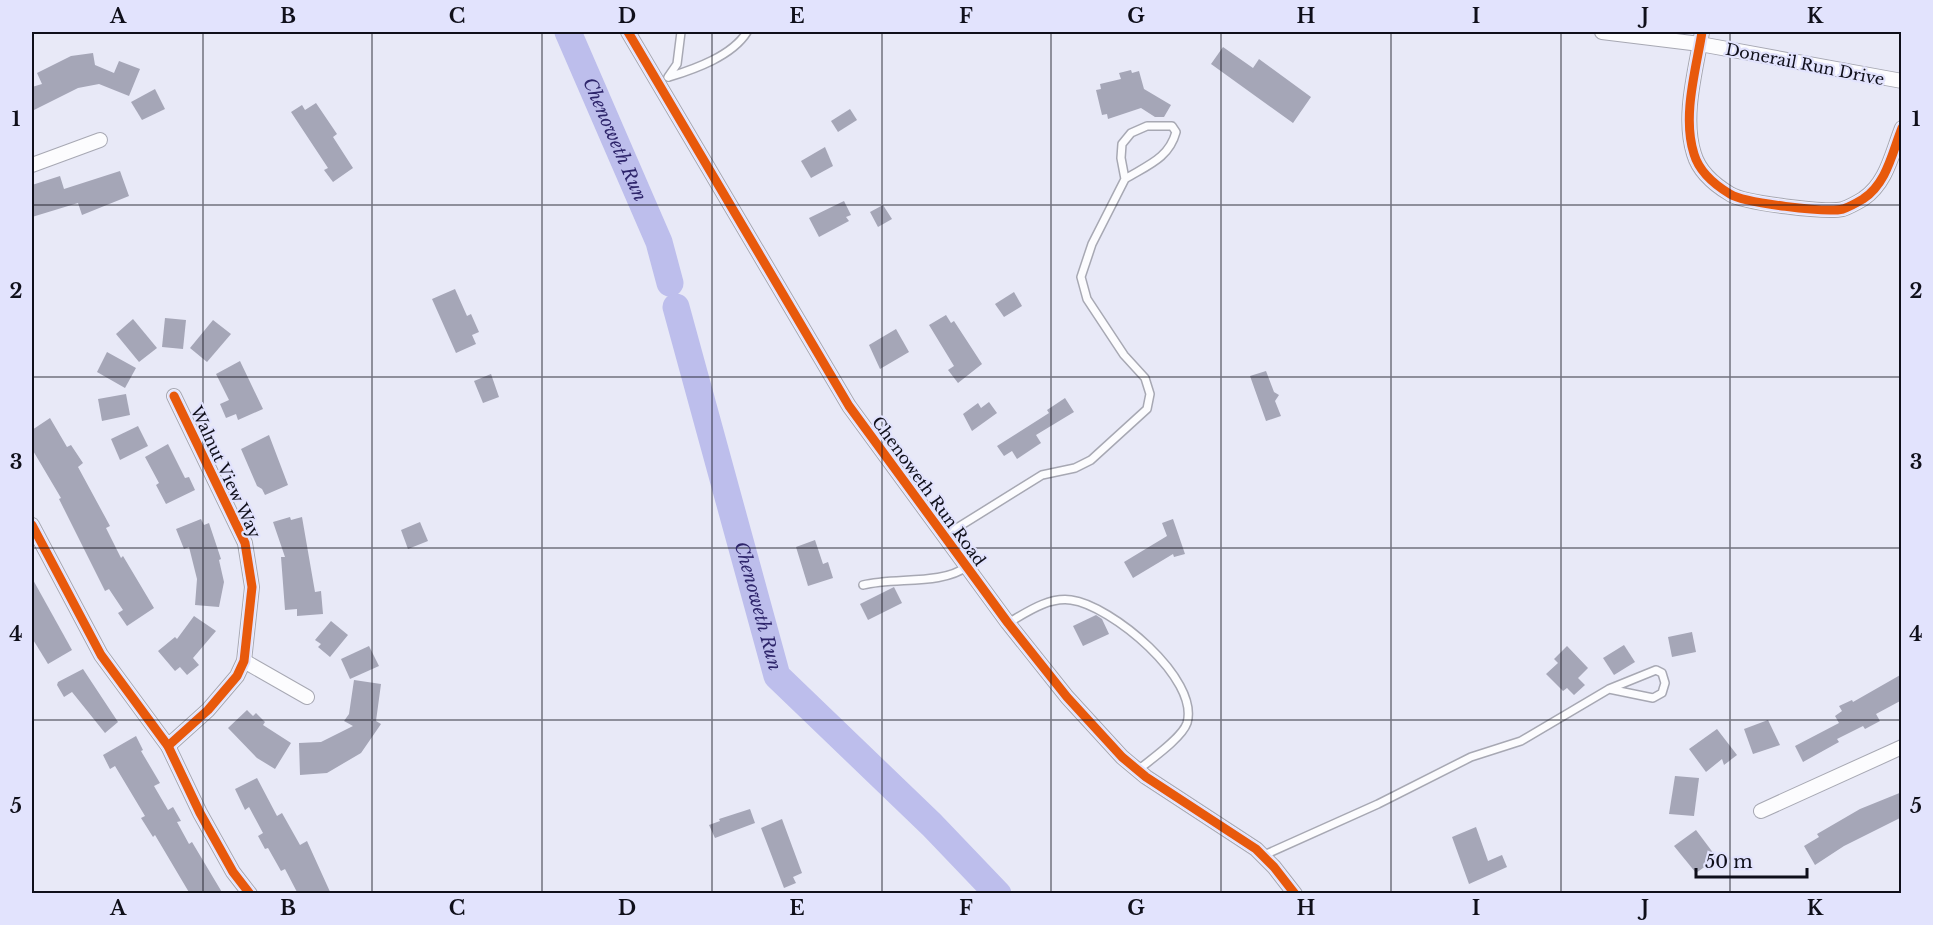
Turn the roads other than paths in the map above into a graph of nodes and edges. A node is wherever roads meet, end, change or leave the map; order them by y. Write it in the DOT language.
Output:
graph roads {
  1 [pos="628,32"];
  2 [pos="681,32"];
  3 [pos="747,32"];
  4 [pos="1602,32"];
  5 [pos="1701,38"];
  6 [pos="664,81"];
  7 [pos="1902,81"];
  8 [pos="1902,128"];
  9 [pos="100,140"];
  10 [pos="32,165"];
  11 [pos="1125,179"];
  12 [pos="174,396"];
  13 [pos="32,525"];
  14 [pos="944,536"];
  15 [pos="966,567"];
  16 [pos="863,585"];
  17 [pos="1008,623"];
  18 [pos="244,662"];
  19 [pos="1609,689"];
  20 [pos="307,697"];
  21 [pos="168,746"];
  22 [pos="1902,747"];
  23 [pos="1137,770"];
  24 [pos="1761,811"];
  25 [pos="1262,855"];
  26 [pos="250,894"];
  27 [pos="1295,894"];
  1 -- 6 [label="street, Chenoweth Run Road"];
  2 -- 6 [label="lane"];
  3 -- 6 [label="lane"];
  4 -- 5 [label="street, Donerail Run Drive"];
  5 -- 7 [label="street, Donerail Run Drive"];
  5 -- 8 [label="street"];
  6 -- 14 [label="street, Chenoweth Run Road"];
  9 -- 10 [label="street"];
  11 -- 11 [label="lane"];
  11 -- 14 [label="lane"];
  12 -- 18 [label="street, Walnut View Way"];
  13 -- 21 [label="street"];
  14 -- 15 [label="street, Chenoweth Run Road"];
  15 -- 16 [label="lane"];
  15 -- 17 [label="street, Chenoweth Run Road"];
  17 -- 23 [label="street, Chenoweth Run Road"];
  17 -- 23 [label="lane"];
  18 -- 20 [label="street"];
  18 -- 21 [label="street, Walnut View Way"];
  19 -- 19 [label="lane"];
  19 -- 25 [label="lane"];
  21 -- 26 [label="street"];
  22 -- 24 [label="street"];
  23 -- 25 [label="street, Chenoweth Run Road"];
  25 -- 27 [label="street, Chenoweth Run Road"];
}
